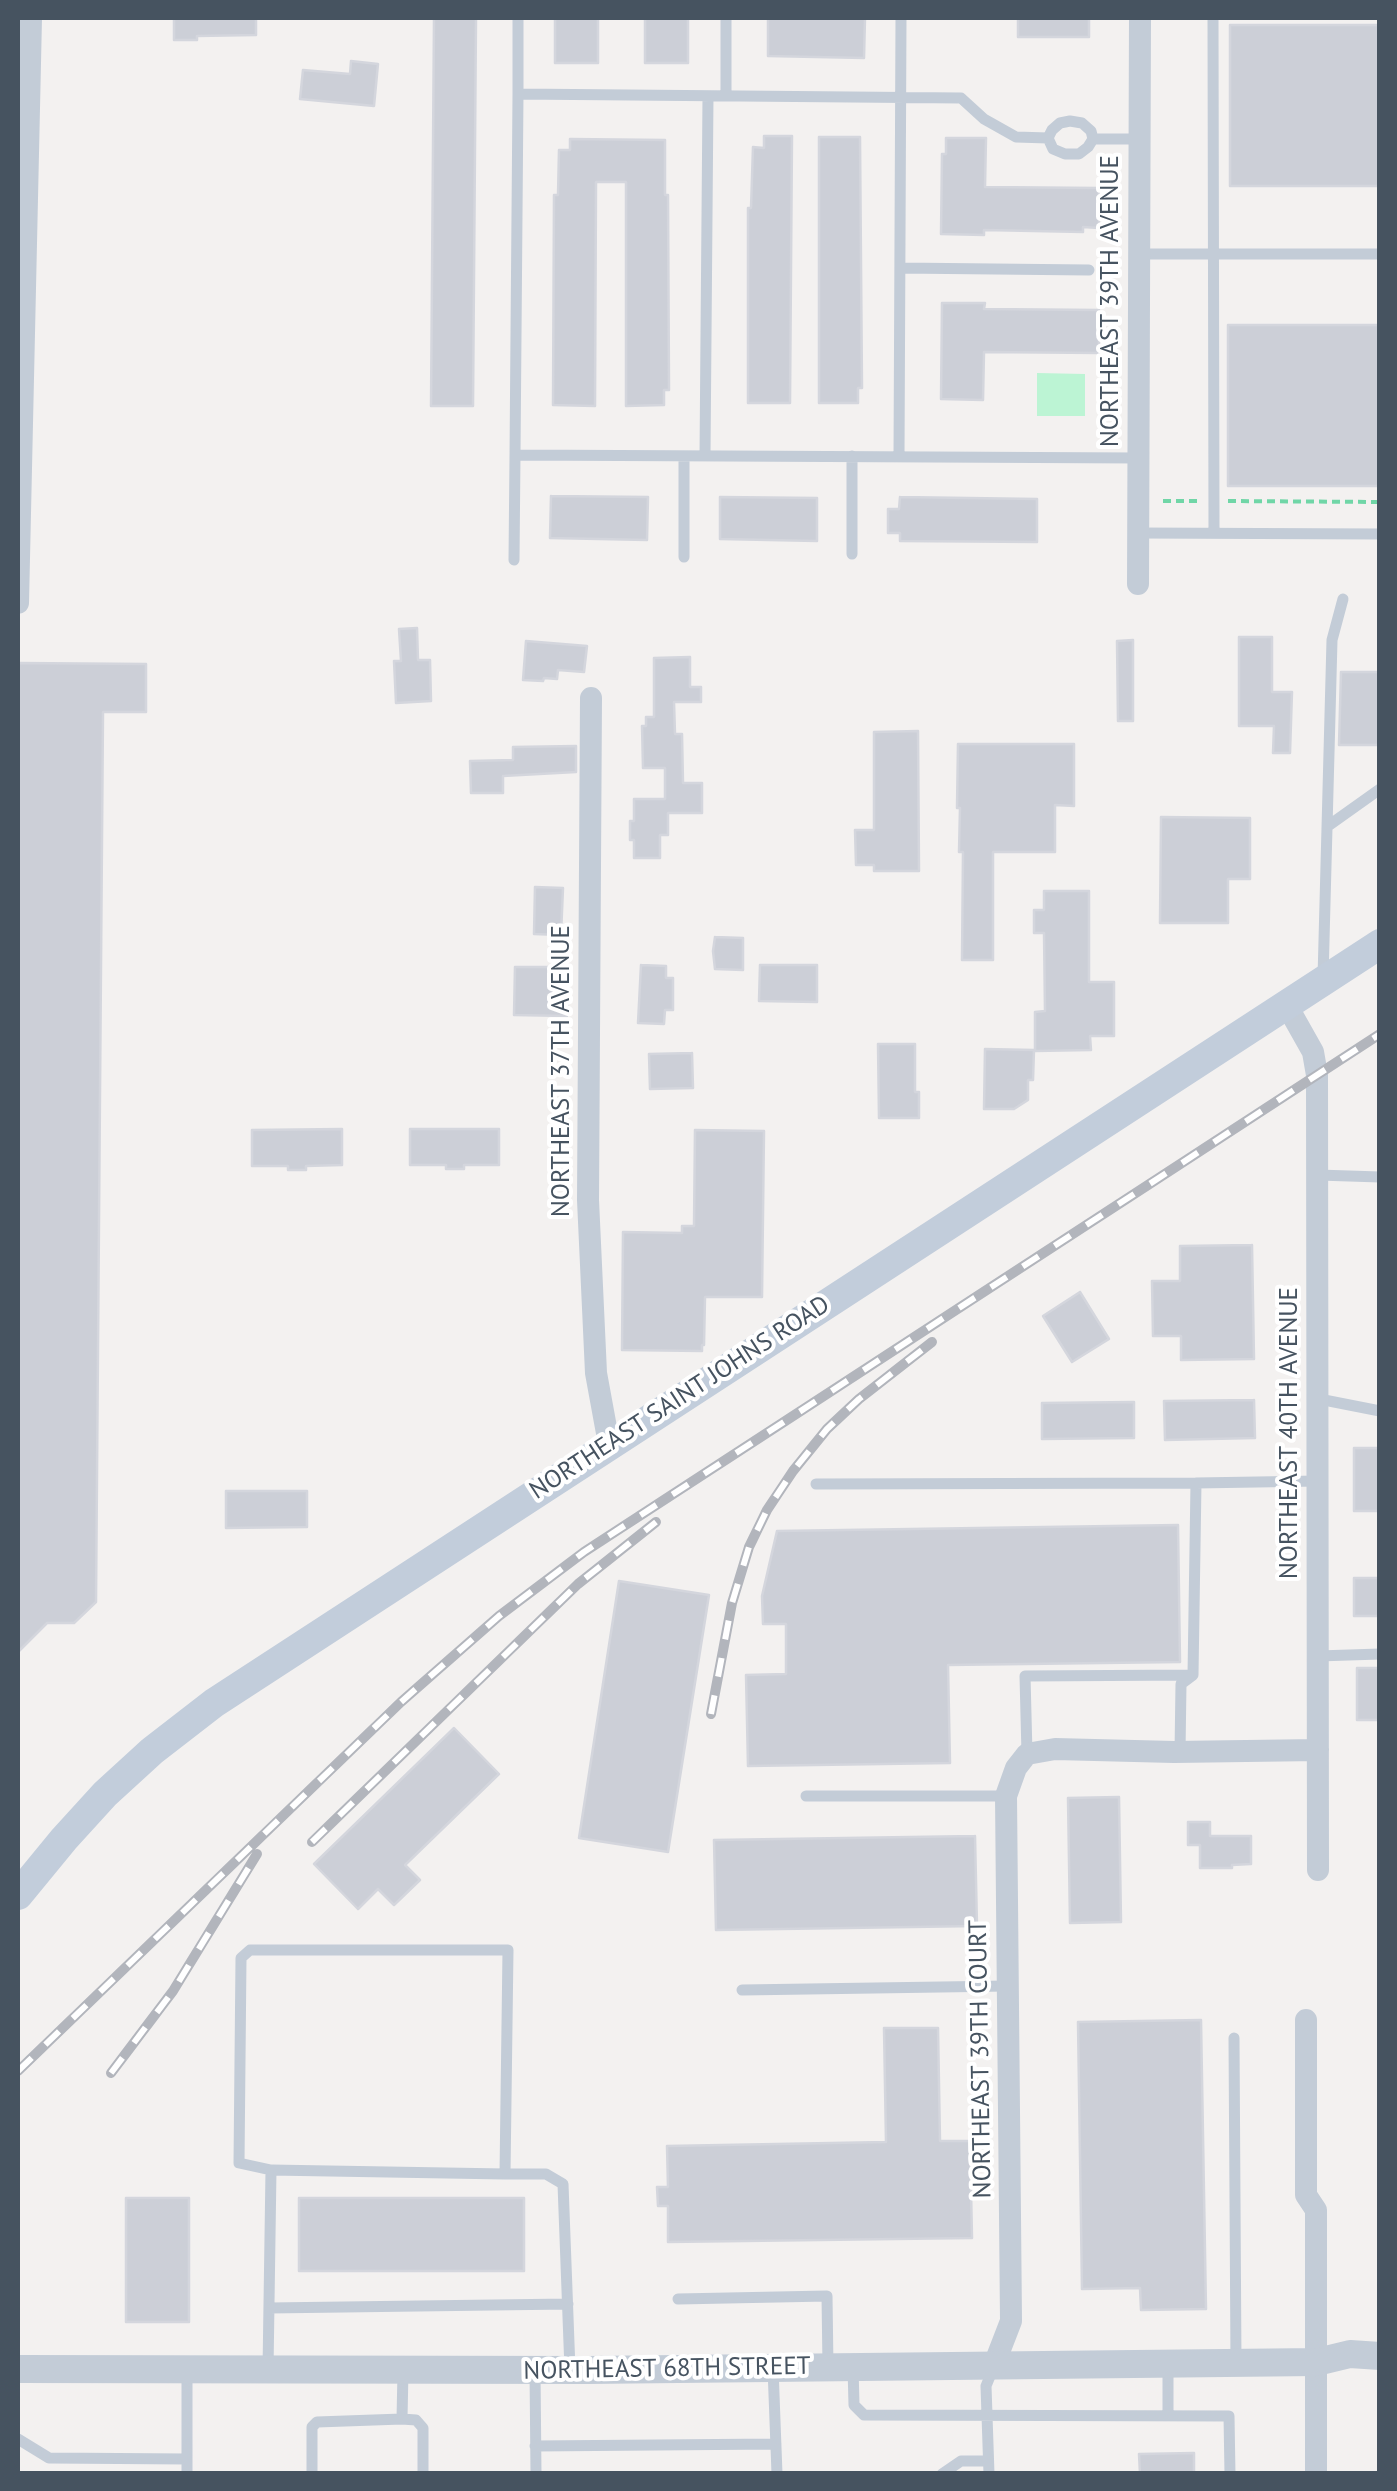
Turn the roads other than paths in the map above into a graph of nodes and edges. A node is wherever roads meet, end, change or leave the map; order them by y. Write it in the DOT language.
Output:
graph roads {
  1 [pos="31,18"];
  2 [pos="518,18"];
  3 [pos="726,18"];
  4 [pos="901,18"];
  5 [pos="1140,18"];
  6 [pos="1212,18"];
  7 [pos="518,94"];
  8 [pos="708,96"];
  9 [pos="726,96"];
  10 [pos="900,98"];
  11 [pos="1048,138"];
  12 [pos="1093,139"];
  13 [pos="1139,139"];
  14 [pos="23,143"];
  15 [pos="1139,254"];
  16 [pos="1213,254"];
  17 [pos="1380,254"];
  18 [pos="900,268"];
  19 [pos="1089,270"];
  20 [pos="514,455"];
  21 [pos="684,456"];
  22 [pos="704,456"];
  23 [pos="852,456"];
  24 [pos="899,456"];
  25 [pos="1138,458"];
  26 [pos="18,528"];
  27 [pos="1214,532"];
  28 [pos="1138,533"];
  29 [pos="1380,534"];
  30 [pos="852,554"];
  31 [pos="684,557"];
  32 [pos="514,560"];
  33 [pos="1138,584"];
  34 [pos="1343,599"];
  35 [pos="18,603"];
  36 [pos="591,698"];
  37 [pos="1380,789"];
  38 [pos="1328,826"];
  39 [pos="1380,944"];
  40 [pos="1322,981"];
  41 [pos="1286,1004"];
  42 [pos="1318,1175"];
  43 [pos="1380,1177"];
  44 [pos="1319,1399"];
  45 [pos="1380,1411"];
  46 [pos="609,1444"];
  47 [pos="1318,1481"];
  48 [pos="1196,1482"];
  49 [pos="816,1484"];
  50 [pos="1380,1654"];
  51 [pos="1318,1656"];
  52 [pos="1193,1675"];
  53 [pos="1318,1750"];
  54 [pos="1180,1752"];
  55 [pos="1028,1754"];
  56 [pos="806,1796"];
  57 [pos="1006,1796"];
  58 [pos="1318,1870"];
  59 [pos="18,1896"];
  60 [pos="1008,1986"];
  61 [pos="742,1990"];
  62 [pos="1306,2020"];
  63 [pos="1234,2038"];
  64 [pos="271,2170"];
  65 [pos="504,2174"];
  66 [pos="678,2300"];
  67 [pos="568,2304"];
  68 [pos="269,2308"];
  69 [pos="1380,2356"];
  70 [pos="1236,2362"];
  71 [pos="1316,2362"];
  72 [pos="1168,2364"];
  73 [pos="994,2366"];
  74 [pos="840,2367"];
  75 [pos="18,2368"];
  76 [pos="774,2368"];
  77 [pos="187,2369"];
  78 [pos="535,2370"];
  79 [pos="570,2370"];
  80 [pos="268,2371"];
  81 [pos="402,2371"];
  82 [pos="987,2416"];
  83 [pos="1168,2416"];
  84 [pos="402,2419"];
  85 [pos="18,2439"];
  86 [pos="776,2444"];
  87 [pos="536,2446"];
  88 [pos="187,2459"];
  89 [pos="988,2467"];
  90 [pos="187,2474"];
  91 [pos="312,2474"];
  92 [pos="423,2474"];
  93 [pos="536,2474"];
  94 [pos="777,2474"];
  95 [pos="942,2474"];
  96 [pos="1230,2474"];
  97 [pos="1316,2474"];
  1 -- 14 [label="street"];
  2 -- 7 [label="lane"];
  3 -- 9 [label="lane"];
  4 -- 10 [label="lane"];
  5 -- 13 [label="street, NORTHEAST 39TH AVENUE"];
  6 -- 16 [label="lane"];
  7 -- 8 [label="lane"];
  7 -- 20 [label="lane"];
  8 -- 9 [label="lane"];
  8 -- 22 [label="lane"];
  9 -- 10 [label="lane"];
  10 -- 11 [label="lane"];
  10 -- 18 [label="lane"];
  11 -- 12 [label="lane"];
  11 -- 12 [label="lane"];
  12 -- 13 [label="lane"];
  13 -- 15 [label="street, NORTHEAST 39TH AVENUE"];
  14 -- 26 [label="street"];
  15 -- 16 [label="lane"];
  15 -- 25 [label="street, NORTHEAST 39TH AVENUE"];
  16 -- 17 [label="lane"];
  16 -- 27 [label="lane"];
  18 -- 19 [label="lane"];
  18 -- 24 [label="lane"];
  20 -- 21 [label="lane"];
  20 -- 32 [label="lane"];
  21 -- 22 [label="lane"];
  21 -- 31 [label="lane"];
  22 -- 23 [label="lane"];
  23 -- 24 [label="lane"];
  23 -- 30 [label="lane"];
  24 -- 25 [label="lane"];
  25 -- 28 [label="street, NORTHEAST 39TH AVENUE"];
  26 -- 35 [label="street"];
  27 -- 28 [label="lane"];
  27 -- 29 [label="lane"];
  28 -- 33 [label="street, NORTHEAST 39TH AVENUE"];
  34 -- 38 [label="lane"];
  36 -- 46 [label="street, NORTHEAST 37TH AVENUE"];
  37 -- 38 [label="lane"];
  38 -- 40 [label="lane"];
  39 -- 40 [label="main road, NORTHEAST SAINT JOHNS ROAD"];
  40 -- 41 [label="main road, NORTHEAST SAINT JOHNS ROAD"];
  41 -- 42 [label="street, NORTHEAST 40TH AVENUE"];
  41 -- 46 [label="main road, NORTHEAST SAINT JOHNS ROAD"];
  42 -- 43 [label="lane"];
  42 -- 44 [label="street, NORTHEAST 40TH AVENUE"];
  44 -- 45 [label="lane"];
  44 -- 47 [label="street, NORTHEAST 40TH AVENUE"];
  46 -- 59 [label="main road, NORTHEAST SAINT JOHNS ROAD"];
  47 -- 48 [label="lane"];
  47 -- 51 [label="street, NORTHEAST 40TH AVENUE"];
  48 -- 49 [label="lane"];
  48 -- 52 [label="lane"];
  50 -- 51 [label="lane"];
  51 -- 53 [label="street, NORTHEAST 40TH AVENUE"];
  52 -- 54 [label="lane"];
  52 -- 55 [label="lane"];
  53 -- 54 [label="street"];
  53 -- 58 [label="street, NORTHEAST 40TH AVENUE"];
  54 -- 55 [label="street"];
  55 -- 57 [label="street, NORTHEAST 39TH COURT"];
  56 -- 57 [label="lane"];
  57 -- 60 [label="street, NORTHEAST 39TH COURT"];
  60 -- 61 [label="lane"];
  60 -- 73 [label="street, NORTHEAST 39TH COURT"];
  62 -- 71 [label="street"];
  63 -- 70 [label="lane"];
  64 -- 65 [label="lane"];
  64 -- 65 [label="lane"];
  64 -- 68 [label="lane"];
  65 -- 67 [label="lane"];
  66 -- 74 [label="lane"];
  67 -- 68 [label="lane"];
  67 -- 79 [label="lane"];
  68 -- 80 [label="lane"];
  69 -- 71 [label="street, NORTHEAST 68TH STREET"];
  70 -- 71 [label="street, NORTHEAST 68TH STREET"];
  70 -- 72 [label="street, NORTHEAST 68TH STREET"];
  71 -- 97 [label="street"];
  72 -- 73 [label="street, NORTHEAST 68TH STREET"];
  72 -- 83 [label="lane"];
  73 -- 74 [label="street, NORTHEAST 68TH STREET"];
  73 -- 82 [label="lane"];
  74 -- 76 [label="street, NORTHEAST 68TH STREET"];
  74 -- 82 [label="lane"];
  75 -- 77 [label="street, NORTHEAST 68TH STREET"];
  76 -- 79 [label="street, NORTHEAST 68TH STREET"];
  76 -- 86 [label="lane"];
  77 -- 80 [label="street, NORTHEAST 68TH STREET"];
  77 -- 88 [label="lane"];
  78 -- 79 [label="street, NORTHEAST 68TH STREET"];
  78 -- 81 [label="street, NORTHEAST 68TH STREET"];
  78 -- 87 [label="lane"];
  80 -- 81 [label="street, NORTHEAST 68TH STREET"];
  81 -- 84 [label="lane"];
  82 -- 83 [label="lane"];
  82 -- 89 [label="lane"];
  83 -- 96 [label="lane"];
  84 -- 91 [label="lane"];
  84 -- 92 [label="lane"];
  85 -- 88 [label="lane"];
  86 -- 87 [label="lane"];
  86 -- 94 [label="lane"];
  87 -- 93 [label="lane"];
  88 -- 90 [label="lane"];
  89 -- 95 [label="lane"];
}
